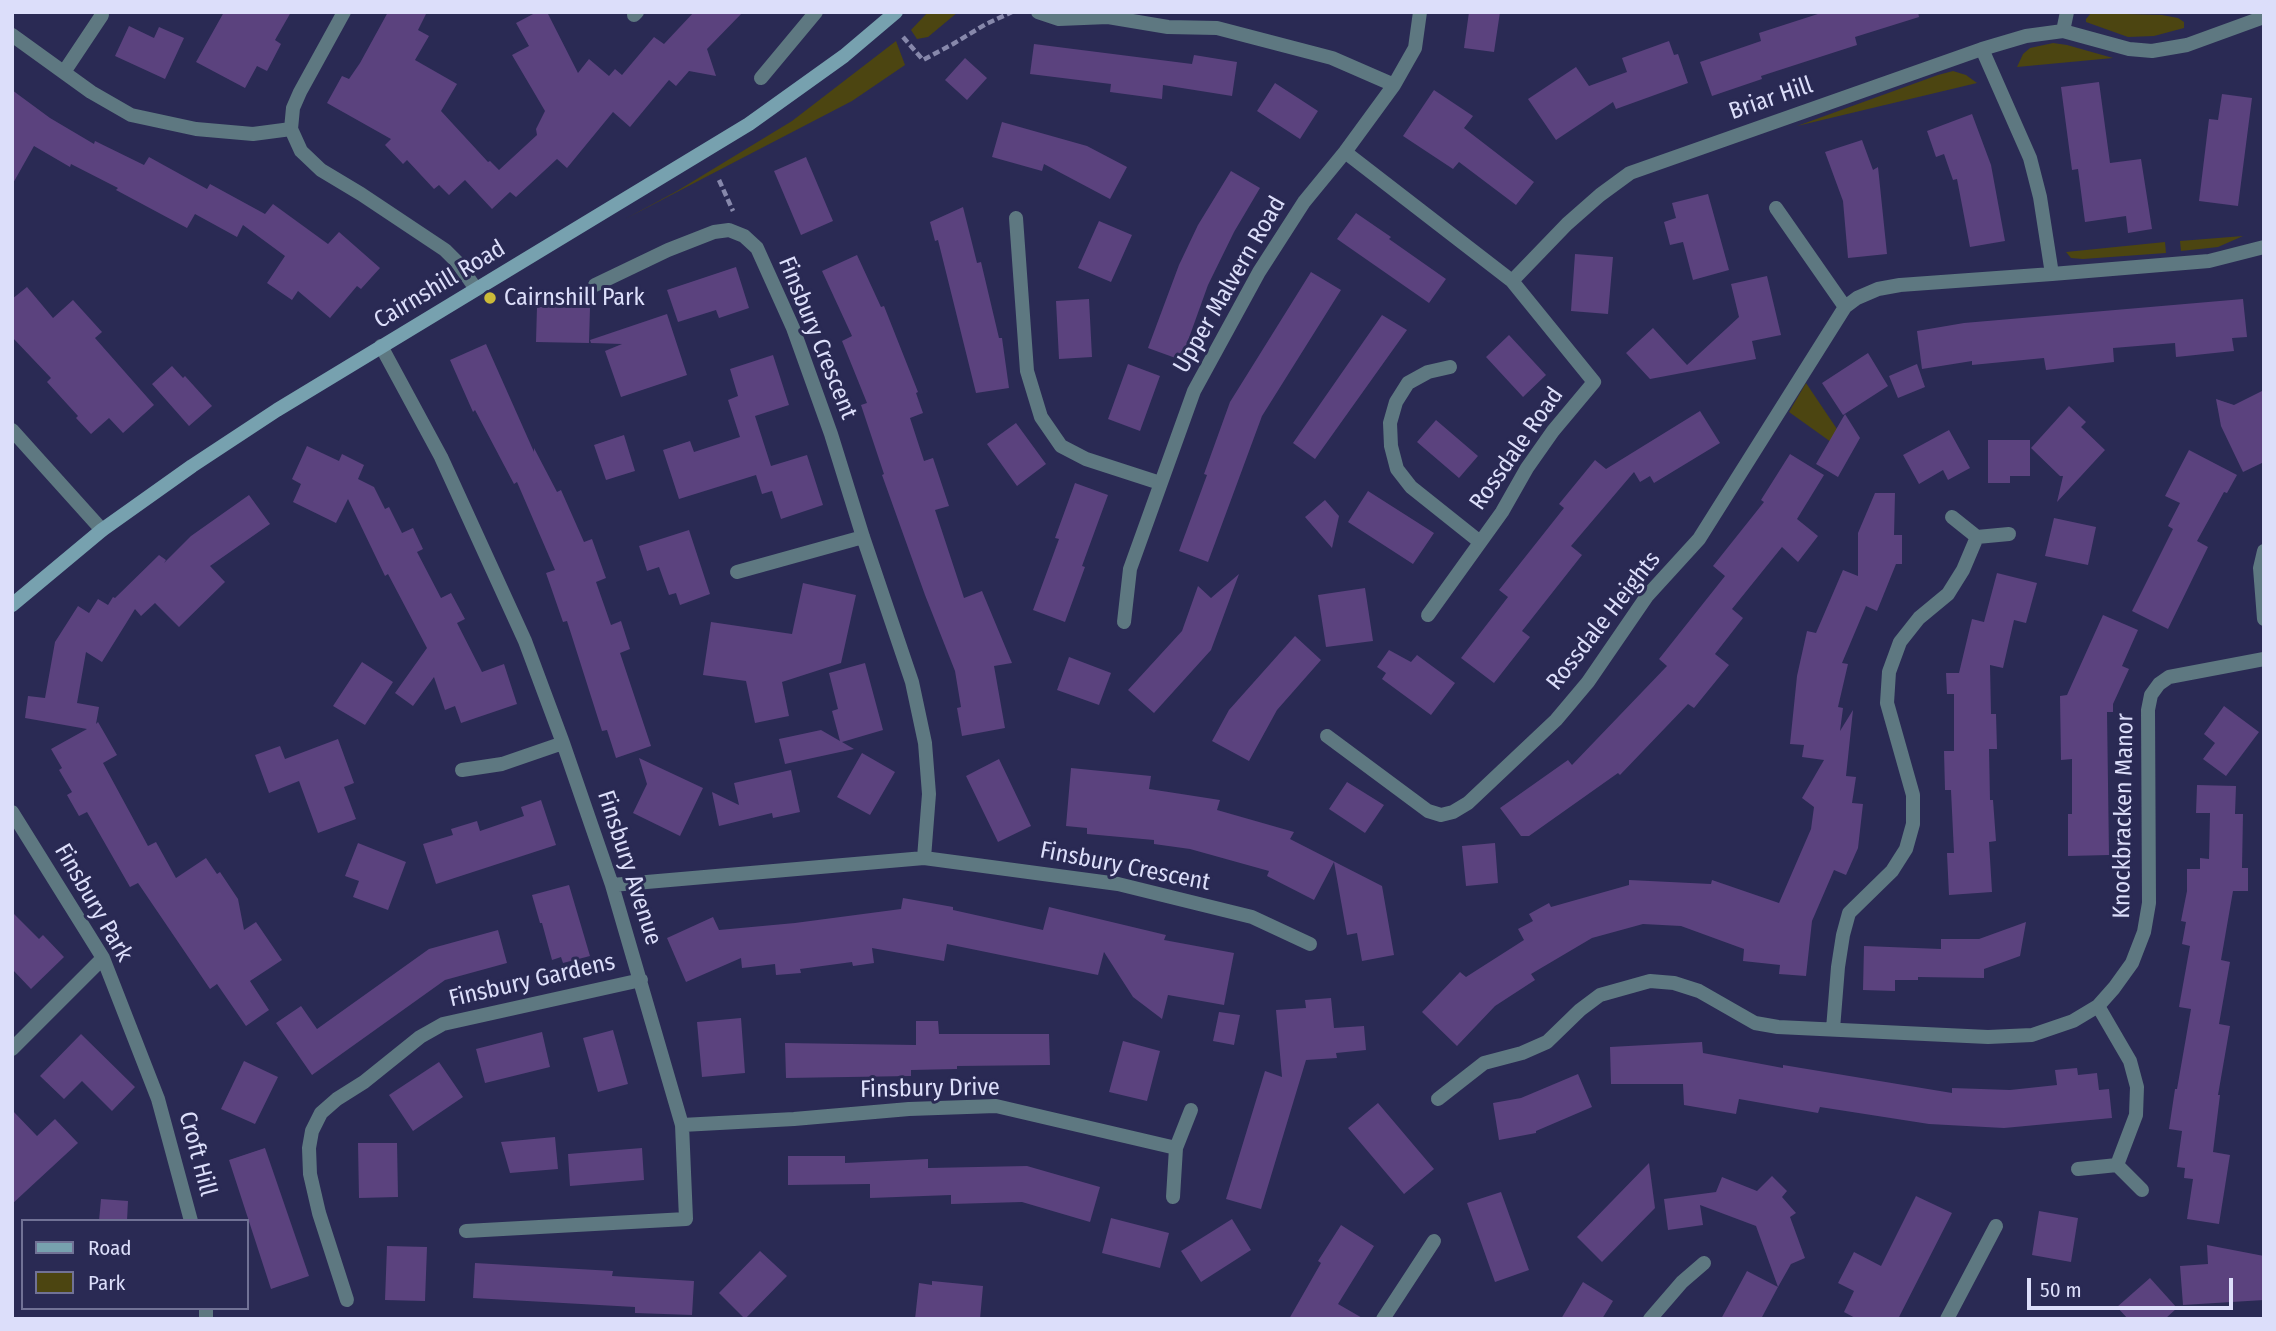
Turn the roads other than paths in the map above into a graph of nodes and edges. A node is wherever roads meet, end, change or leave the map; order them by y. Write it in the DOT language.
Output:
graph roads {
  1 [pos="344,12"];
  2 [pos="816,12"];
  3 [pos="896,12"];
  4 [pos="1038,12"];
  5 [pos="1420,12"];
  6 [pos="2067,12"];
  7 [pos="102,15"];
  8 [pos="2264,17"];
  9 [pos="2063,31"];
  10 [pos="12,35"];
  11 [pos="1982,49"];
  12 [pos="64,72"];
  13 [pos="761,78"];
  14 [pos="1394,85"];
  15 [pos="291,129"];
  16 [pos="1345,152"];
  17 [pos="1776,208"];
  18 [pos="1016,218"];
  19 [pos="2264,247"];
  20 [pos="2052,274"];
  21 [pos="1512,281"];
  22 [pos="595,285"];
  23 [pos="476,289"];
  24 [pos="1845,307"];
  25 [pos="381,346"];
  26 [pos="1450,368"];
  27 [pos="12,430"];
  28 [pos="1160,483"];
  29 [pos="1952,517"];
  30 [pos="102,530"];
  31 [pos="2010,534"];
  32 [pos="863,537"];
  33 [pos="1977,537"];
  34 [pos="1480,542"];
  35 [pos="2264,551"];
  36 [pos="737,572"];
  37 [pos="12,605"];
  38 [pos="1428,615"];
  39 [pos="2264,619"];
  40 [pos="1124,622"];
  41 [pos="2264,659"];
  42 [pos="1328,736"];
  43 [pos="563,743"];
  44 [pos="462,770"];
  45 [pos="12,812"];
  46 [pos="924,858"];
  47 [pos="612,885"];
  48 [pos="1310,944"];
  49 [pos="103,958"];
  50 [pos="641,981"];
  51 [pos="2098,1006"];
  52 [pos="1833,1029"];
  53 [pos="12,1049"];
  54 [pos="159,1099"];
  55 [pos="1438,1099"];
  56 [pos="1192,1110"];
  57 [pos="681,1125"];
  58 [pos="1176,1148"];
  59 [pos="2117,1165"];
  60 [pos="2078,1169"];
  61 [pos="2142,1190"];
  62 [pos="1173,1197"];
  63 [pos="190,1219"];
  64 [pos="1996,1226"];
  65 [pos="466,1231"];
  66 [pos="1434,1241"];
  67 [pos="1704,1263"];
  68 [pos="347,1300"];
  69 [pos="1383,1319"];
  70 [pos="1650,1319"];
  71 [pos="1947,1319"];
  1 -- 15 [label="street"];
  2 -- 13 [label="street"];
  3 -- 23 [label="street, Cairnshill Road"];
  4 -- 14 [label="street"];
  5 -- 14 [label="street, Upper Malvern Road"];
  6 -- 9 [label="street"];
  7 -- 12 [label="street"];
  8 -- 9 [label="street"];
  9 -- 11 [label="street, Briar Hill"];
  10 -- 12 [label="street"];
  11 -- 20 [label="street"];
  11 -- 21 [label="street, Briar Hill"];
  12 -- 15 [label="street"];
  14 -- 16 [label="street, Upper Malvern Road"];
  15 -- 23 [label="street"];
  16 -- 21 [label="street, Rossdale Road"];
  16 -- 28 [label="street, Upper Malvern Road"];
  17 -- 24 [label="street"];
  18 -- 28 [label="street"];
  19 -- 20 [label="street, Rossdale Heights"];
  20 -- 24 [label="street, Rossdale Heights"];
  21 -- 34 [label="street, Rossdale Road"];
  22 -- 32 [label="street, Finsbury Crescent"];
  23 -- 25 [label="street, Cairnshill Road"];
  24 -- 42 [label="street, Rossdale Heights"];
  25 -- 30 [label="street, Cairnshill Road"];
  25 -- 43 [label="street, Finsbury Avenue"];
  26 -- 34 [label="street"];
  27 -- 30 [label="street"];
  28 -- 40 [label="street, Upper Malvern Road"];
  29 -- 33 [label="street"];
  30 -- 37 [label="street, Cairnshill Road"];
  31 -- 33 [label="street"];
  32 -- 36 [label="street"];
  32 -- 46 [label="street, Finsbury Crescent"];
  33 -- 52 [label="street"];
  34 -- 38 [label="street, Rossdale Road"];
  35 -- 39 [label="street"];
  41 -- 51 [label="street, Knockbracken Manor"];
  43 -- 44 [label="street"];
  43 -- 47 [label="street, Finsbury Avenue"];
  45 -- 49 [label="street, Finsbury Park"];
  46 -- 47 [label="street, Finsbury Crescent"];
  46 -- 48 [label="street, Finsbury Crescent"];
  47 -- 50 [label="street, Finsbury Avenue"];
  49 -- 53 [label="street"];
  49 -- 54 [label="street, Finsbury Park"];
  50 -- 57 [label="street, Finsbury Avenue"];
  50 -- 68 [label="street, Finsbury Gardens"];
  51 -- 52 [label="street, Knockbracken Manor"];
  51 -- 59 [label="street"];
  52 -- 55 [label="street, Knockbracken Manor"];
  54 -- 63 [label="street, Croft Hill"];
  56 -- 58 [label="street"];
  57 -- 58 [label="street, Finsbury Drive"];
  57 -- 65 [label="street, Finsbury Avenue"];
  58 -- 62 [label="street"];
  59 -- 60 [label="street"];
  59 -- 61 [label="street"];
  64 -- 71 [label="street"];
  66 -- 69 [label="street"];
  67 -- 70 [label="street"];
}
